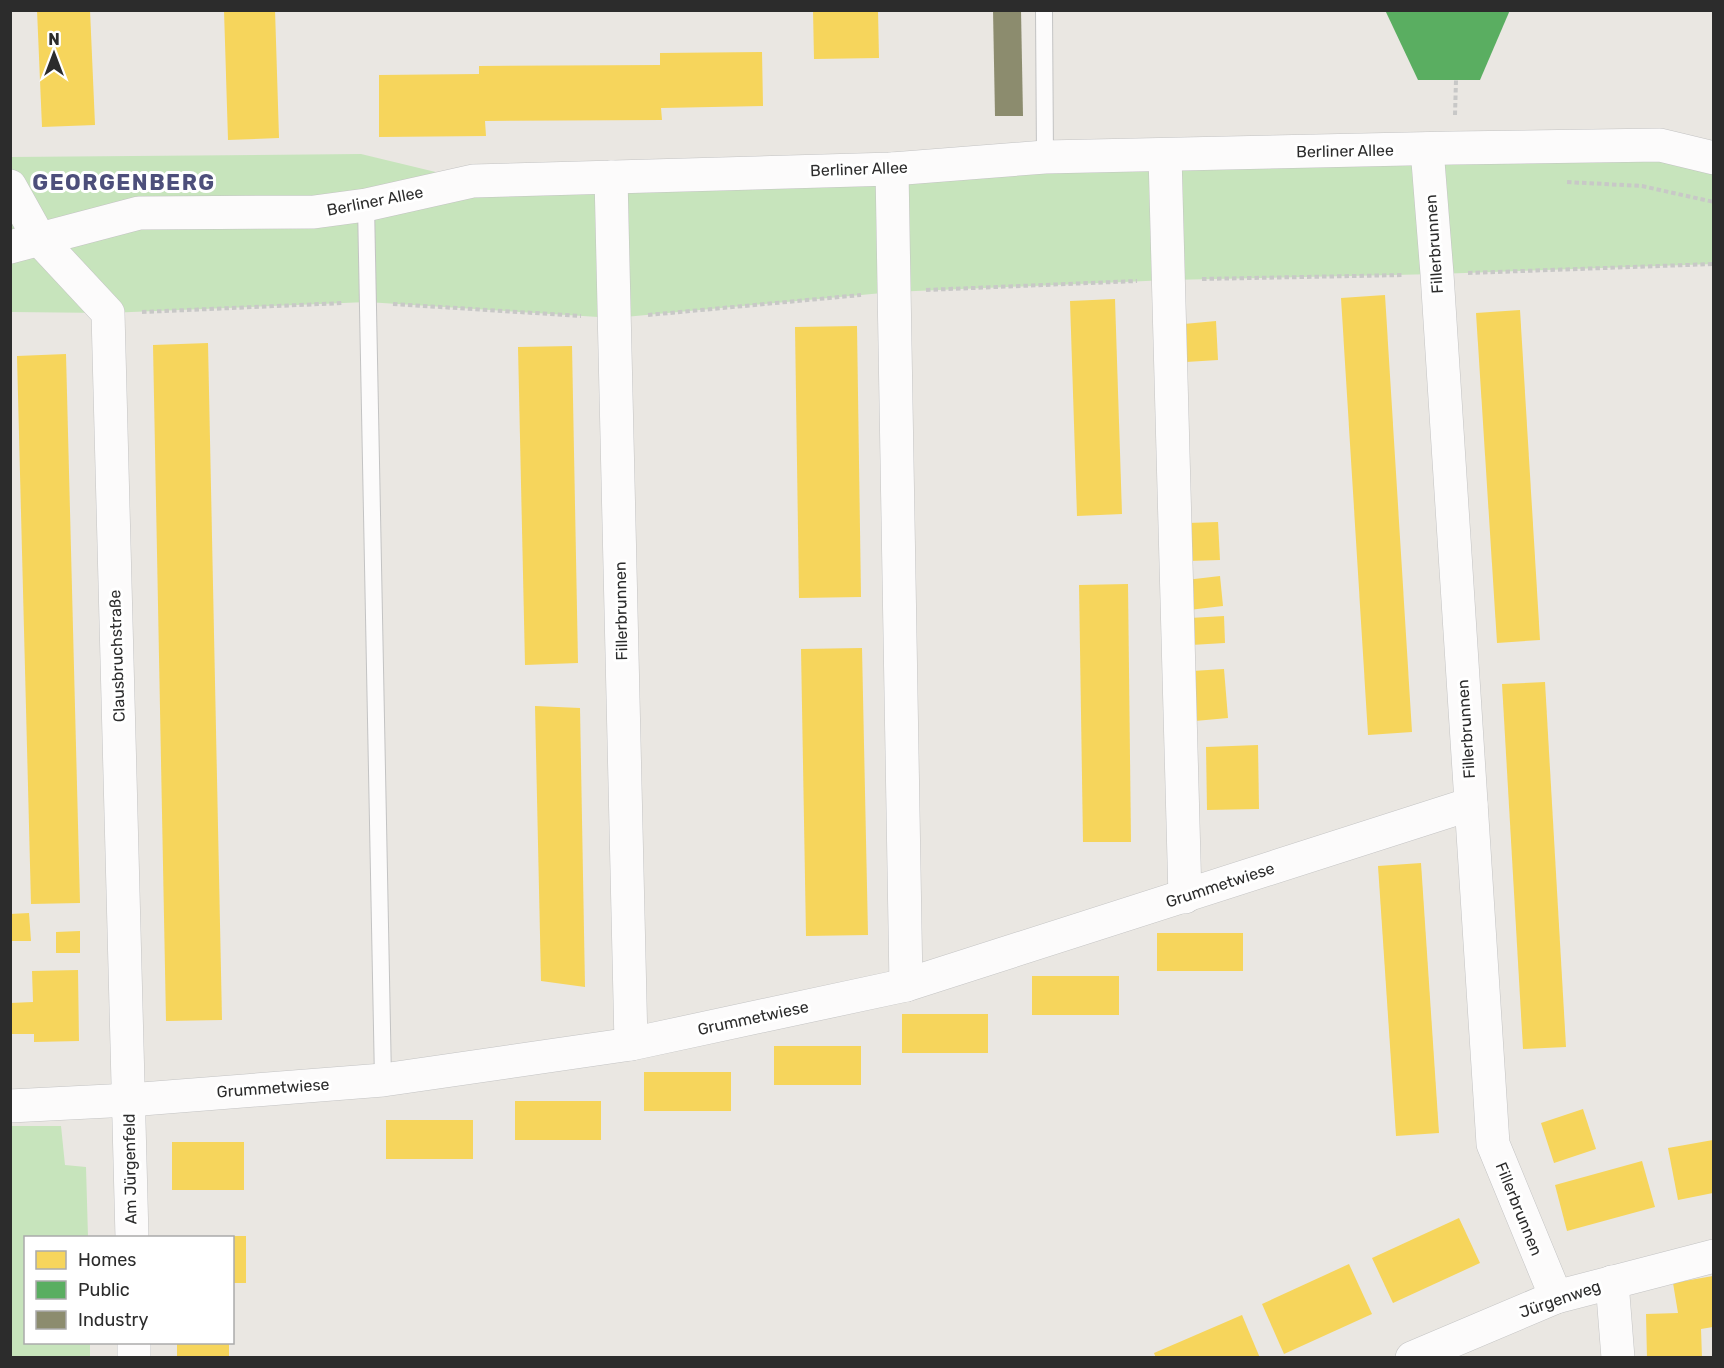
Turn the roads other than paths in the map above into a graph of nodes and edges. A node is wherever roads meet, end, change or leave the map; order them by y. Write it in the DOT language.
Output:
graph roads {
  1 [pos="1044,10"];
  2 [pos="1427,149"];
  3 [pos="1165,155"];
  4 [pos="1044,157"];
  5 [pos="1713,158"];
  6 [pos="892,169"];
  7 [pos="611,177"];
  8 [pos="10,186"];
  9 [pos="366,205"];
  10 [pos="25,243"];
  11 [pos="1471,804"];
  12 [pos="1185,897"];
  13 [pos="906,985"];
  14 [pos="631,1044"];
  15 [pos="383,1080"];
  16 [pos="129,1100"];
  17 [pos="10,1106"];
  18 [pos="132,1236"];
  19 [pos="1713,1256"];
  20 [pos="1612,1282"];
  21 [pos="1556,1298"];
  22 [pos="1412,1358"];
  23 [pos="1618,1358"];
  1 -- 4 [label="lane"];
  2 -- 3 [label="street, Berliner Allee"];
  2 -- 5 [label="street, Berliner Allee"];
  2 -- 11 [label="street, Fillerbrunnen"];
  3 -- 4 [label="street, Berliner Allee"];
  3 -- 12 [label="street"];
  4 -- 6 [label="street, Berliner Allee"];
  6 -- 7 [label="street, Berliner Allee"];
  6 -- 13 [label="street"];
  7 -- 9 [label="street, Berliner Allee"];
  7 -- 14 [label="street, Fillerbrunnen"];
  8 -- 10 [label="street, Clausbruchstraße"];
  9 -- 10 [label="street, Berliner Allee"];
  9 -- 15 [label="lane"];
  10 -- 16 [label="street, Clausbruchstraße"];
  11 -- 12 [label="street, Grummetwiese"];
  11 -- 21 [label="street, Fillerbrunnen"];
  12 -- 13 [label="street, Grummetwiese"];
  13 -- 14 [label="street, Grummetwiese"];
  14 -- 15 [label="street, Grummetwiese"];
  15 -- 16 [label="street, Grummetwiese"];
  16 -- 17 [label="street, Grummetwiese"];
  16 -- 18 [label="street, Am Jürgenfeld"];
  19 -- 20 [label="street, Jürgenweg"];
  20 -- 21 [label="street, Jürgenweg"];
  20 -- 23 [label="street"];
  21 -- 22 [label="street, Jürgenweg"];
}
